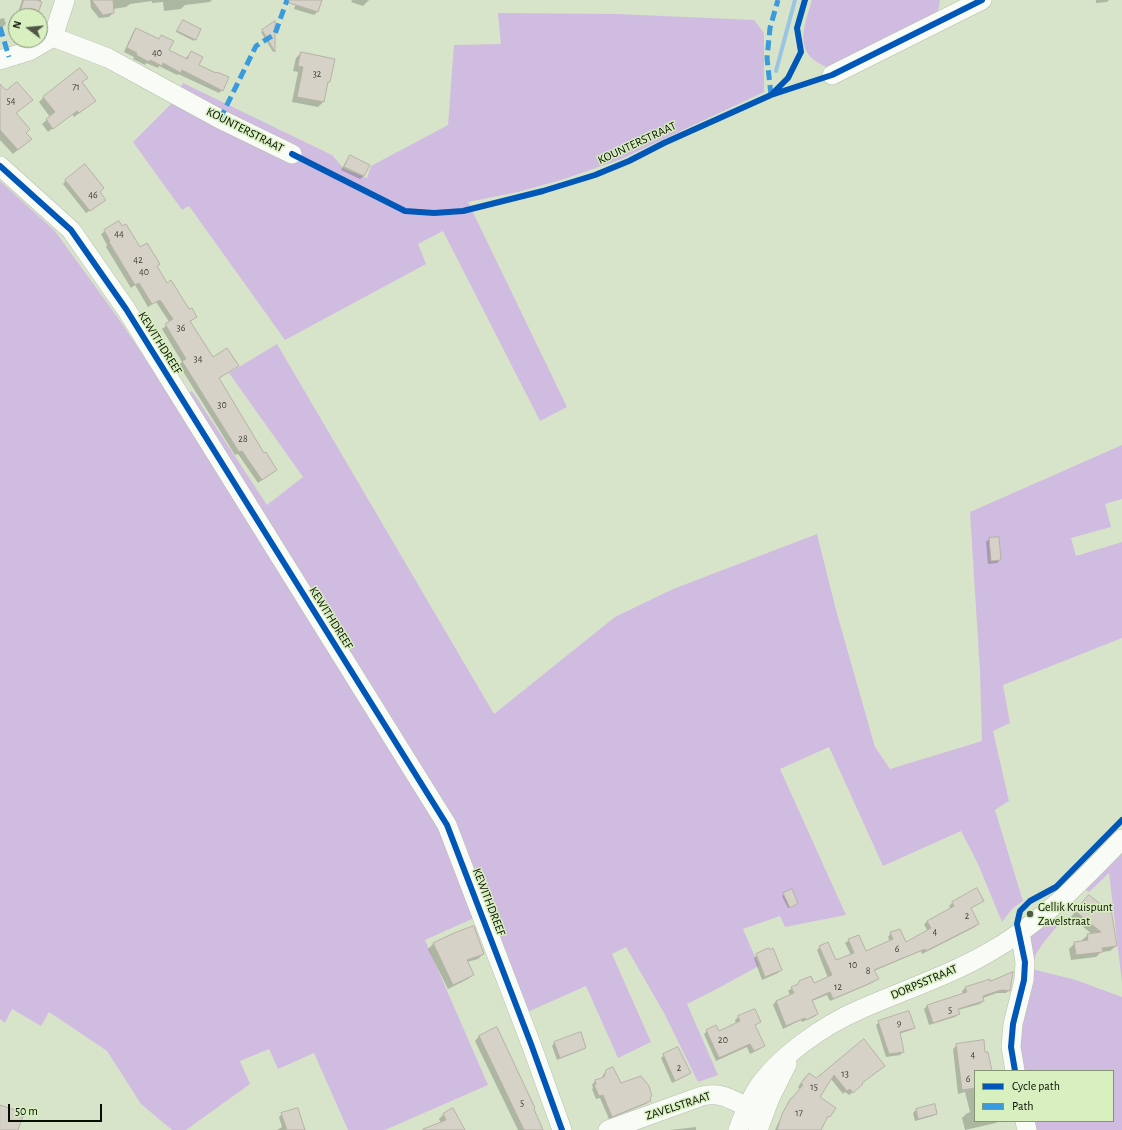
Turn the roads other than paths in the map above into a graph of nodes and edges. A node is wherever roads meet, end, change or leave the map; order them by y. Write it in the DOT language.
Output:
graph roads {
  1 [pos="65,0"];
  2 [pos="982,0"];
  3 [pos="53,37"];
  4 [pos="0,60"];
  5 [pos="832,75"];
  6 [pos="292,154"];
  7 [pos="0,166"];
  8 [pos="1122,839"];
  9 [pos="1020,932"];
  10 [pos="793,1052"];
  11 [pos="1015,1070"];
  12 [pos="747,1107"];
  13 [pos="562,1130"];
  14 [pos="608,1130"];
  15 [pos="738,1130"];
  16 [pos="758,1130"];
  1 -- 3 [label="street"];
  2 -- 5 [label="street"];
  3 -- 4 [label="street"];
  3 -- 6 [label="street, KOUNTERSTRAAT"];
  7 -- 13 [label="street, KEWITHDREEF"];
  8 -- 9 [label="street, DORPSSTRAAT"];
  9 -- 10 [label="street, DORPSSTRAAT"];
  9 -- 11 [label="street"];
  10 -- 12 [label="street, DORPSSTRAAT"];
  10 -- 16 [label="street"];
  12 -- 14 [label="street, ZAVELSTRAAT"];
  12 -- 15 [label="street, DORPSSTRAAT"];
}
